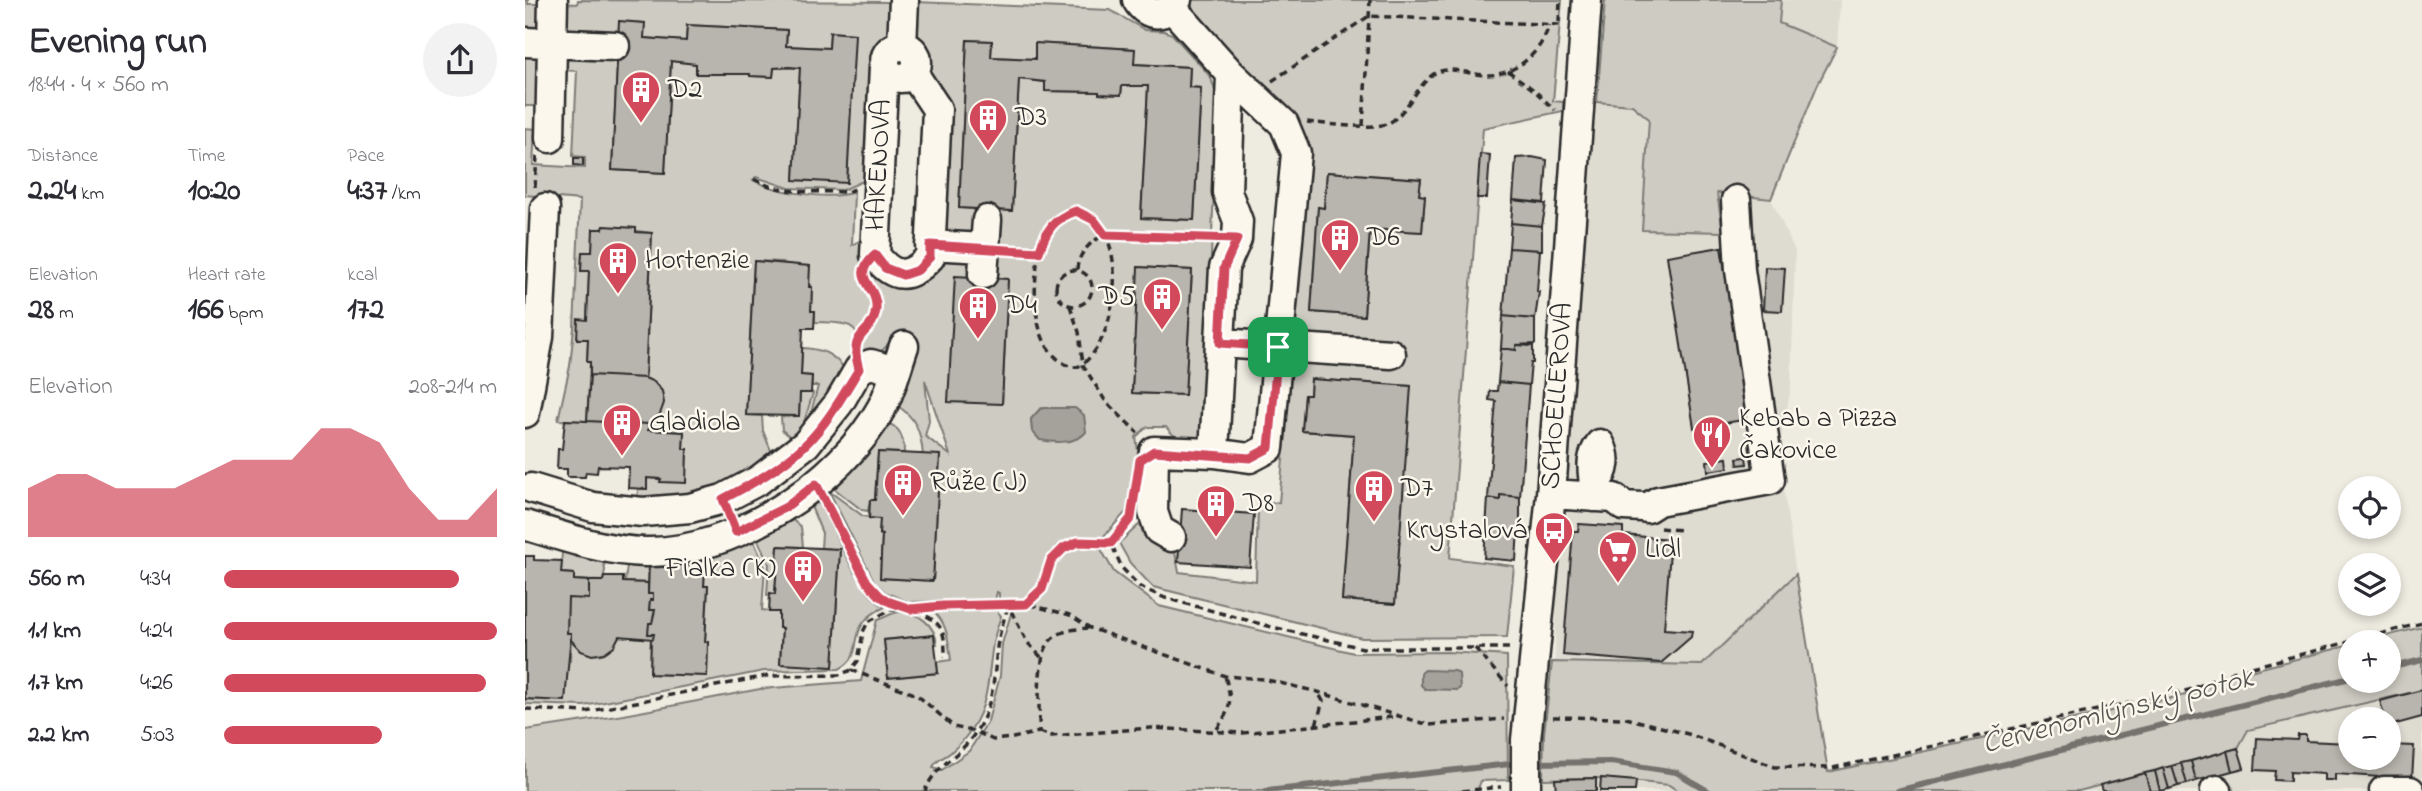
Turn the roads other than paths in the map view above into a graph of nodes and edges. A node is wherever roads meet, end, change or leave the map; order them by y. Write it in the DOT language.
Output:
graph roads {
  1 [pos="553,0"];
  2 [pos="904,0"];
  3 [pos="1137,0"];
  4 [pos="1587,0"];
  5 [pos="1174,4"];
  6 [pos="539,43"];
  7 [pos="615,46"];
  8 [pos="893,56"];
  9 [pos="1231,74"];
  10 [pos="550,138"];
  11 [pos="1736,200"];
  12 [pos="545,208"];
  13 [pos="987,220"];
  14 [pos="930,245"];
  15 [pos="1220,343"];
  16 [pos="1278,347"];
  17 [pos="1391,354"];
  18 [pos="525,413"];
  19 [pos="1214,453"];
  20 [pos="528,483"];
  21 [pos="1551,494"];
  22 [pos="723,499"];
  23 [pos="525,522"];
  24 [pos="736,532"];
  25 [pos="1171,537"];
  26 [pos="1525,788"];
  27 [pos="2384,791"];
  28 [pos="2410,791"];
  1 -- 6 [label="street"];
  2 -- 8 [label="street, HAKENOVA"];
  3 -- 5 [label="street"];
  4 -- 21 [label="street, SCHOELLEROVA"];
  5 -- 9 [label="street"];
  6 -- 7 [label="street"];
  6 -- 10 [label="street"];
  8 -- 14 [label="street, HAKENOVA"];
  8 -- 14 [label="street, HAKENOVA"];
  9 -- 15 [label="street"];
  9 -- 16 [label="street"];
  11 -- 21 [label="street"];
  12 -- 18 [label="street"];
  13 -- 14 [label="street"];
  15 -- 16 [label="street"];
  15 -- 19 [label="street"];
  16 -- 17 [label="street"];
  16 -- 19 [label="street"];
  19 -- 25 [label="street"];
  20 -- 22 [label="street"];
  20 -- 23 [label="street"];
  21 -- 26 [label="street, SCHOELLEROVA"];
  22 -- 24 [label="street"];
  22 -- 24 [label="street"];
  23 -- 24 [label="street"];
  27 -- 28 [label="street"];
}
